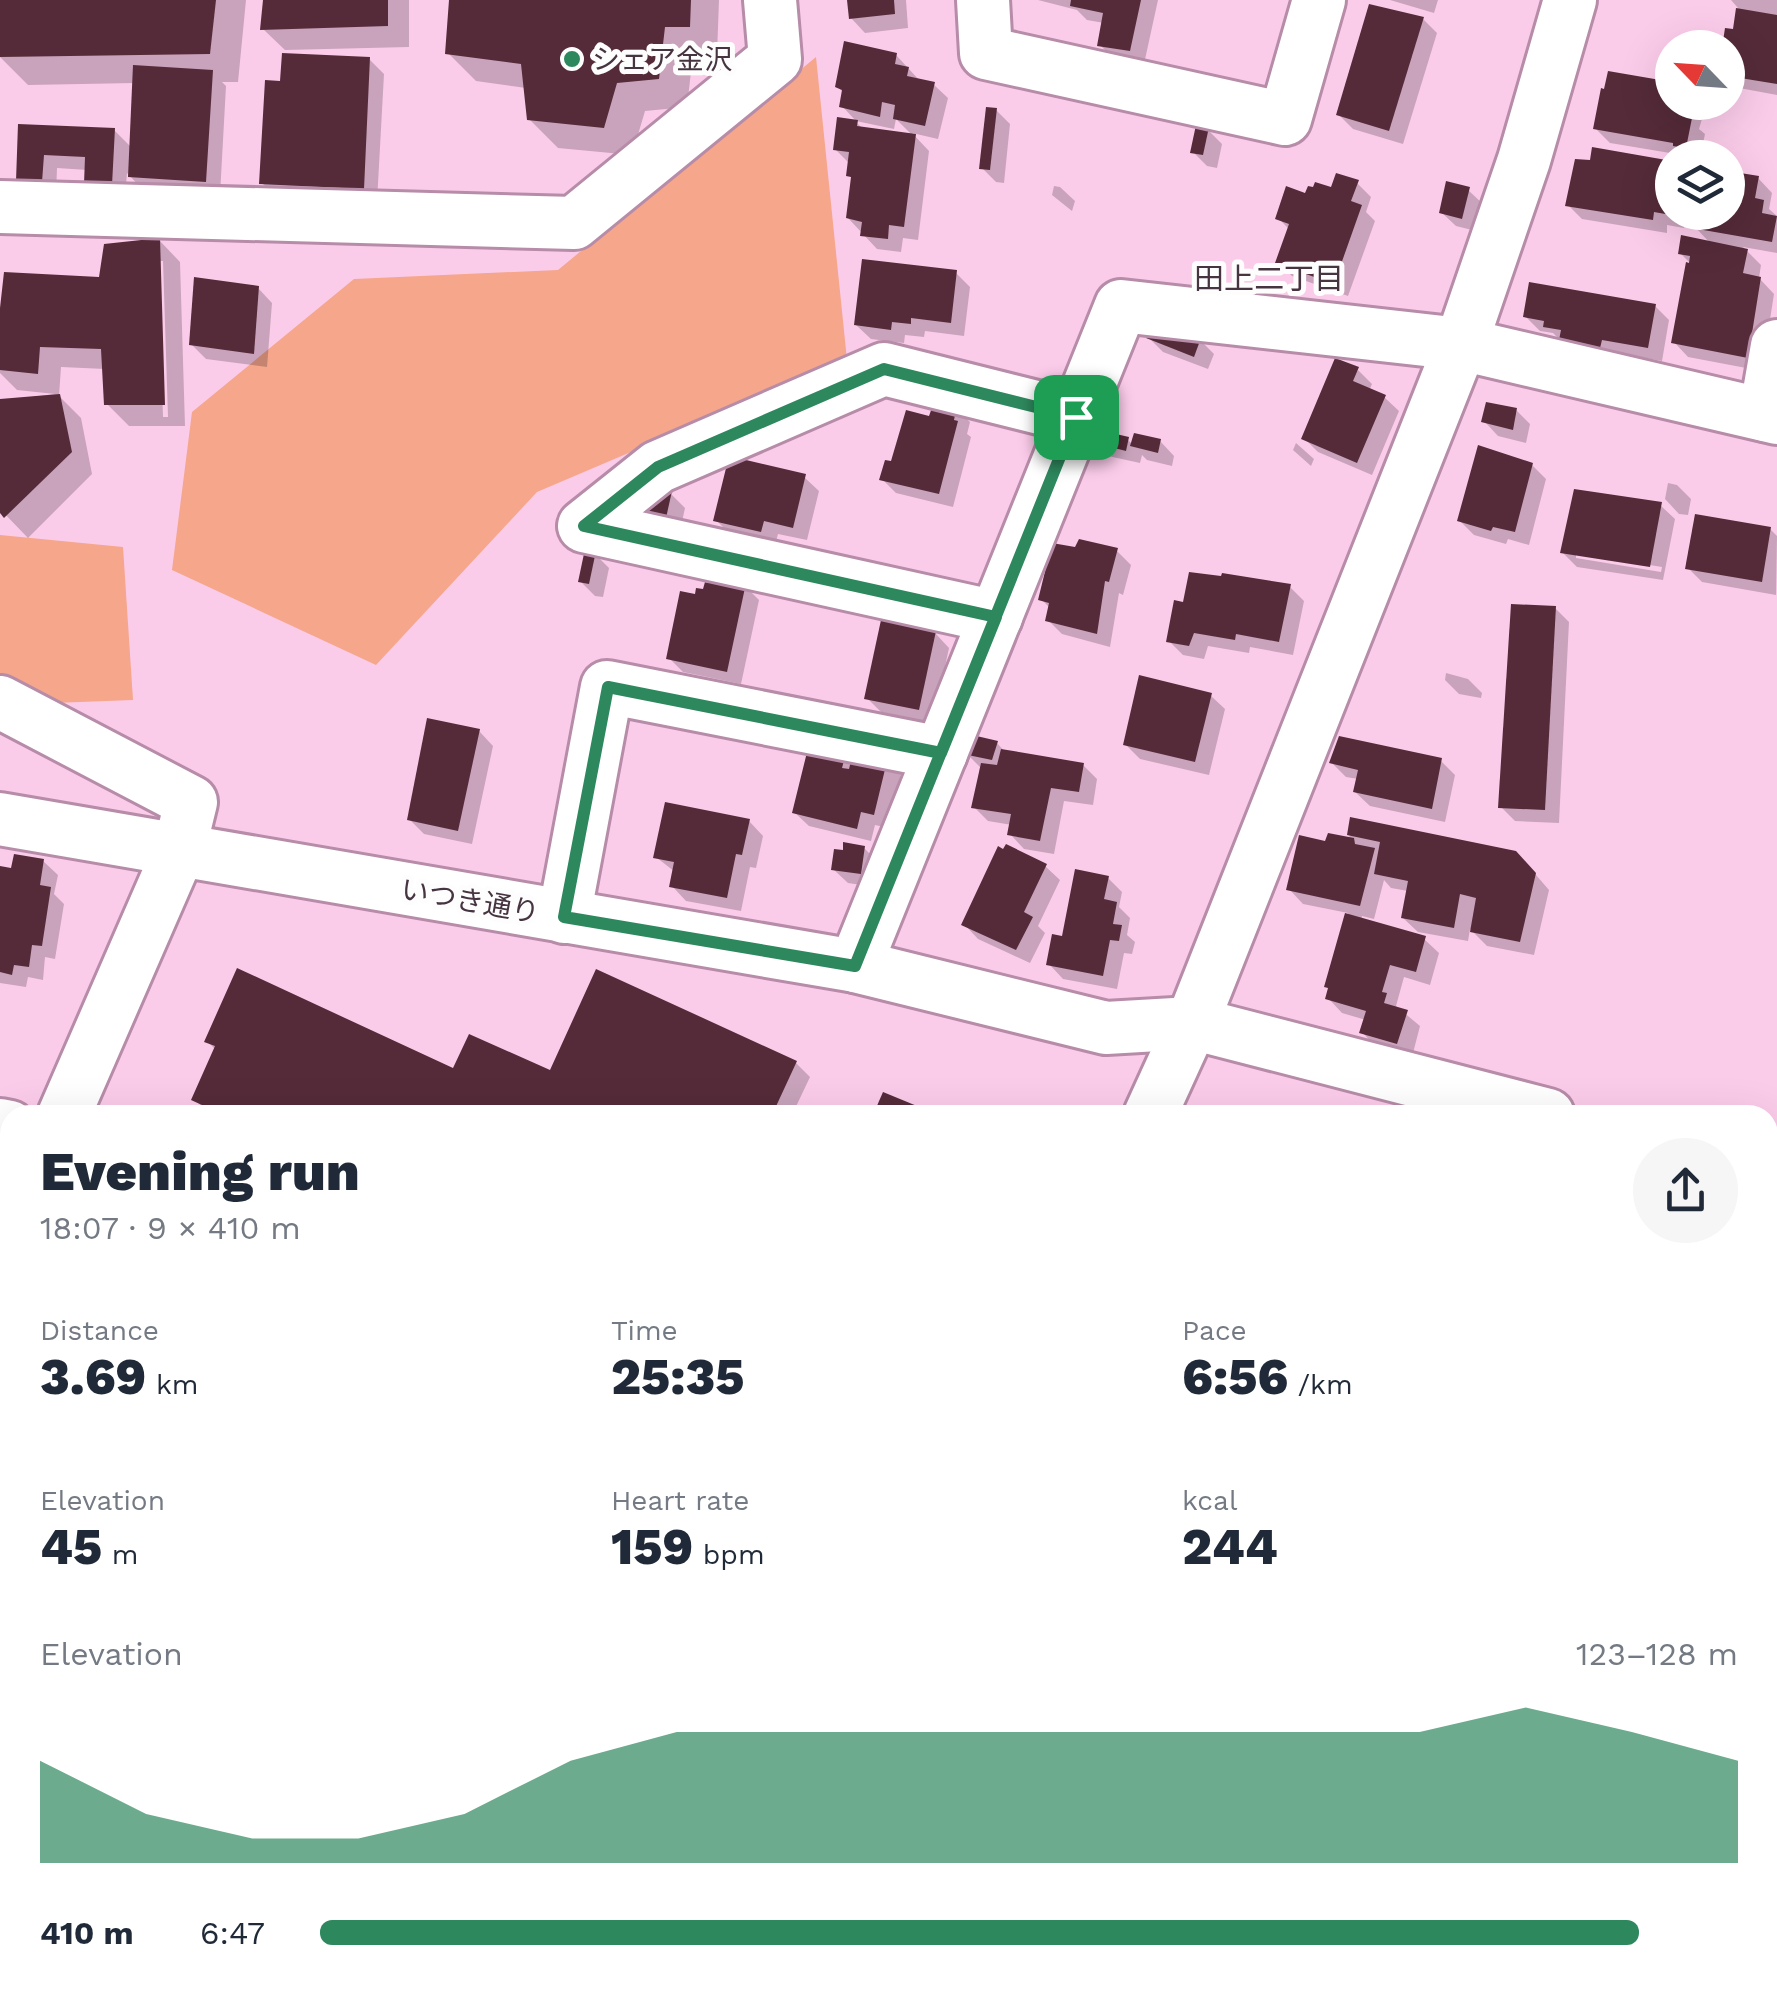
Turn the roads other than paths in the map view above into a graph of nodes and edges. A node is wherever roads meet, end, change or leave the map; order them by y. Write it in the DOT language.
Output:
graph roads {
  1 [pos="770,0"];
  2 [pos="983,0"];
  3 [pos="1319,0"];
  4 [pos="1570,0"];
  5 [pos="0,207"];
  6 [pos="1461,344"];
  7 [pos="1777,346"];
  8 [pos="1771,416"];
  9 [pos="1076,417"];
  10 [pos="996,617"];
  11 [pos="0,702"];
  12 [pos="941,753"];
  13 [pos="0,819"];
  14 [pos="179,851"];
  15 [pos="564,917"];
  16 [pos="855,966"];
  17 [pos="1192,1023"];
  18 [pos="68,1105"];
  19 [pos="1155,1105"];
  20 [pos="1496,1105"];
  1 -- 5 [label="street"];
  2 -- 3 [label="street"];
  4 -- 6 [label="street"];
  6 -- 8 [label="street"];
  6 -- 9 [label="street"];
  6 -- 17 [label="street"];
  7 -- 8 [label="street"];
  9 -- 10 [label="street"];
  9 -- 10 [label="street"];
  10 -- 12 [label="street"];
  11 -- 14 [label="street"];
  12 -- 15 [label="street"];
  12 -- 16 [label="street"];
  13 -- 14 [label="street, いつき通り"];
  14 -- 15 [label="street, いつき通り"];
  14 -- 18 [label="street"];
  15 -- 16 [label="street, いつき通り"];
  16 -- 17 [label="street, いつき通り"];
  17 -- 19 [label="street"];
  17 -- 20 [label="street, いつき通り"];
}
